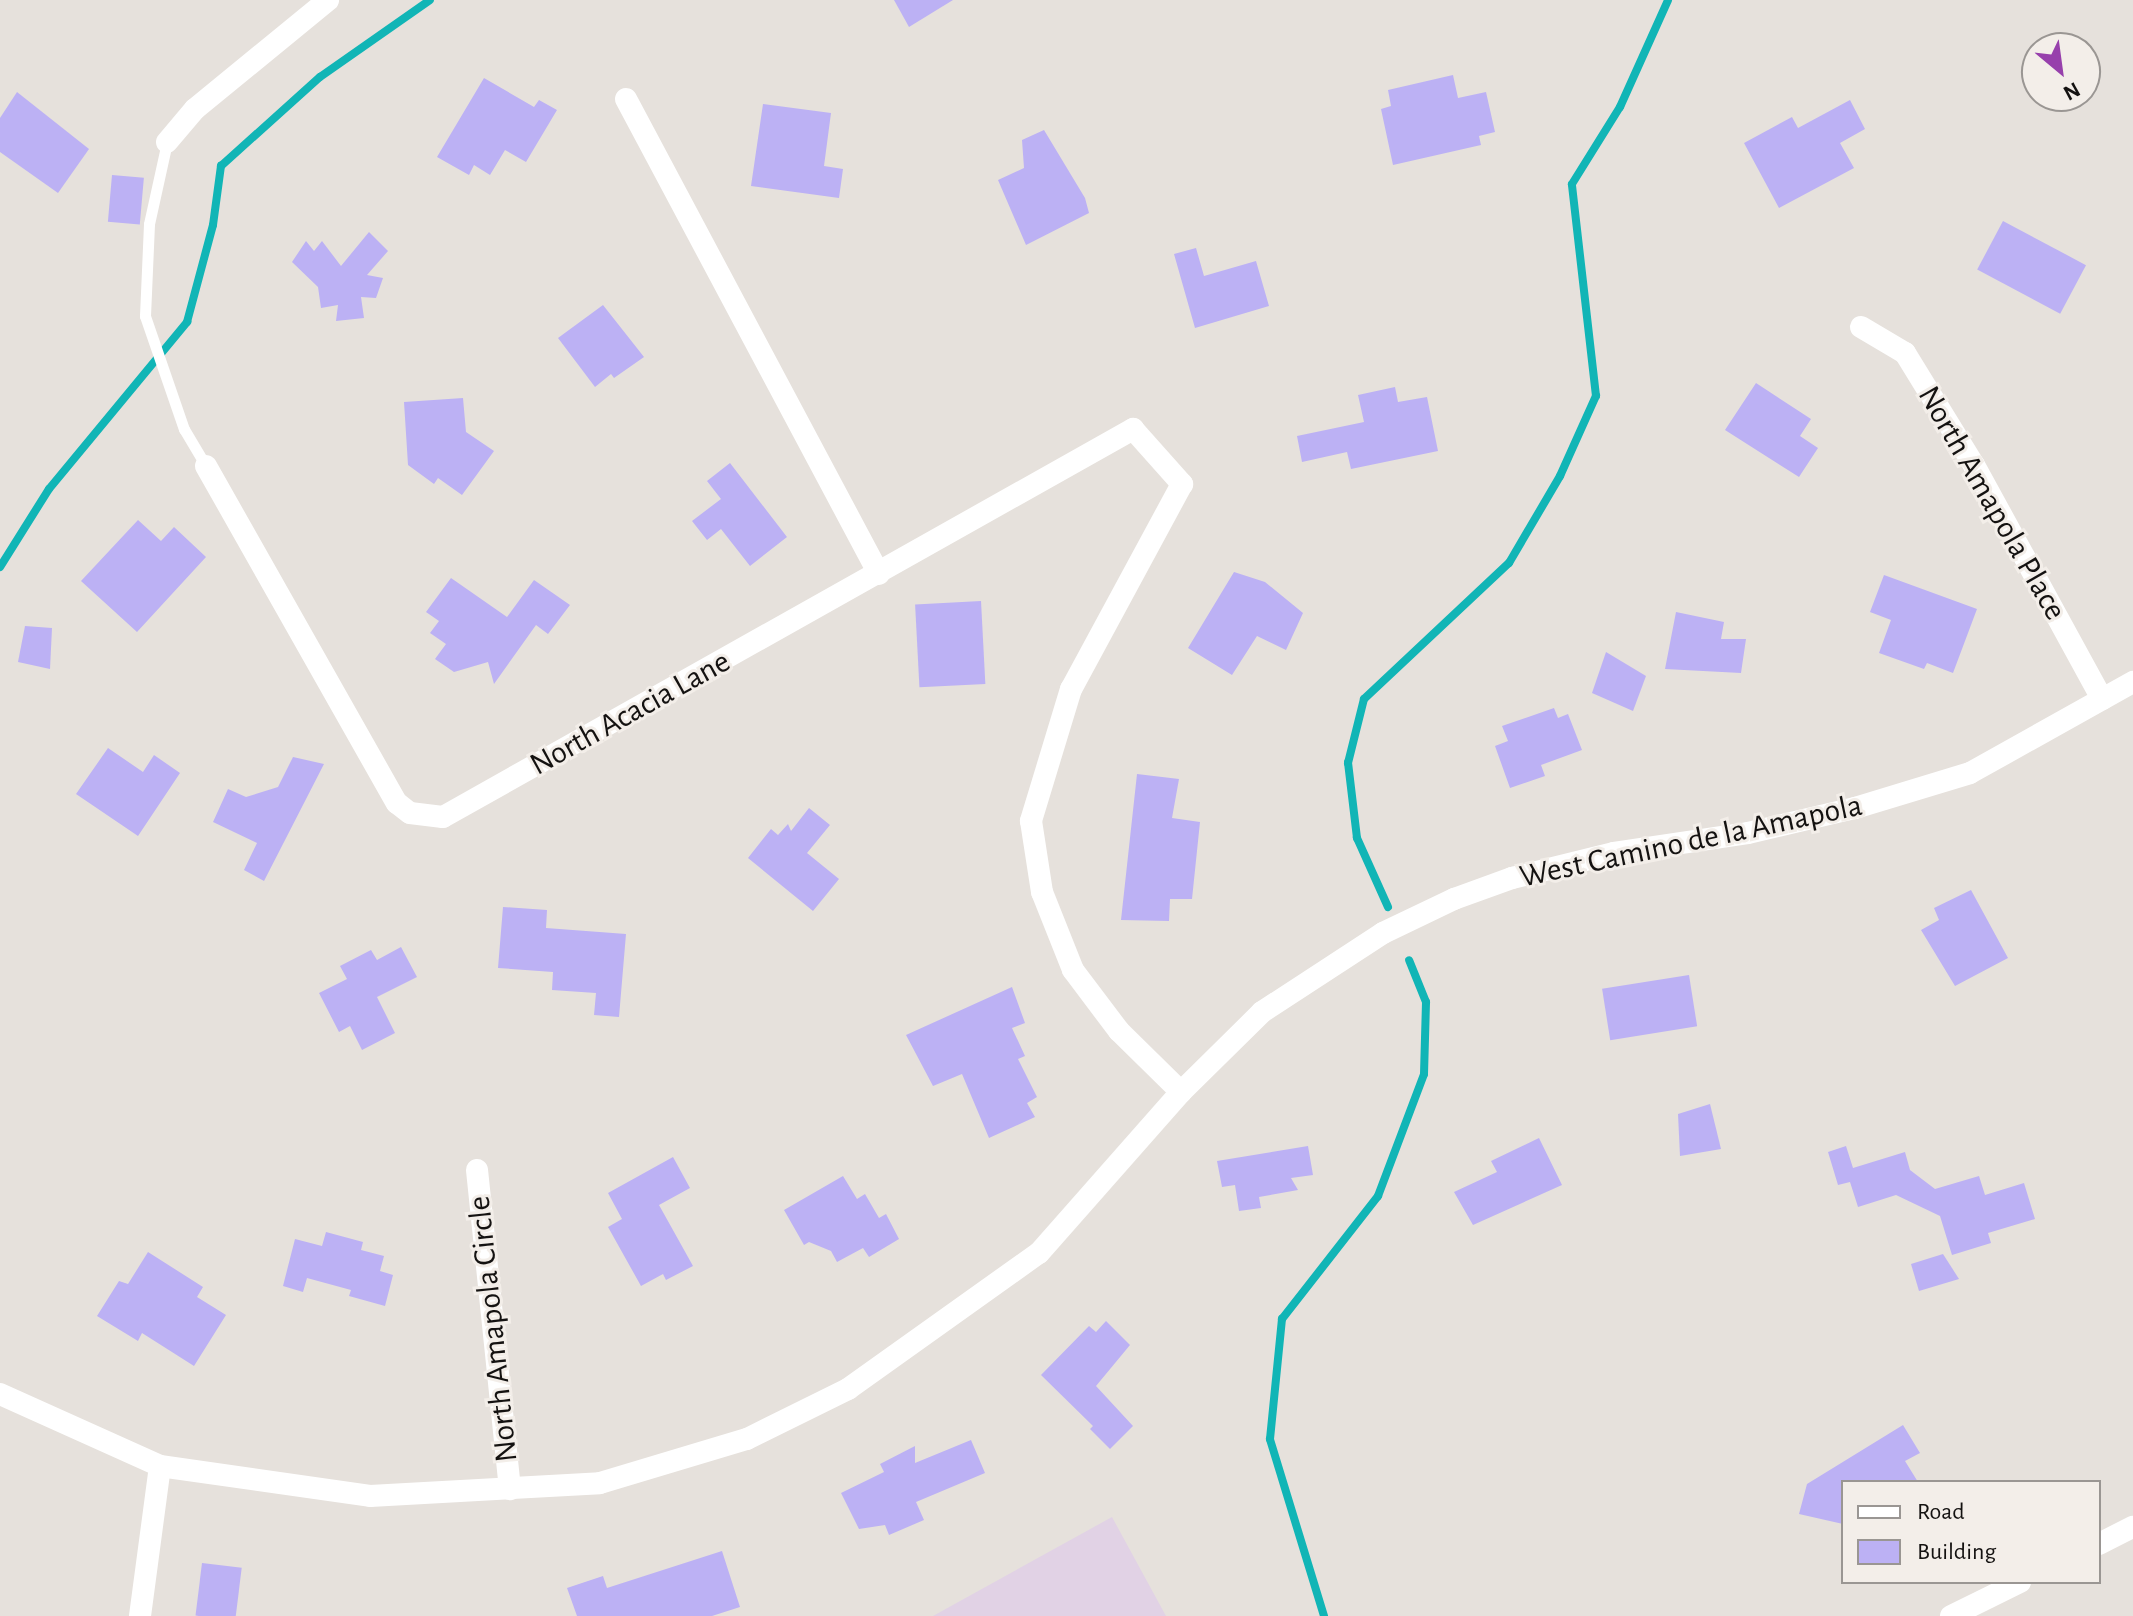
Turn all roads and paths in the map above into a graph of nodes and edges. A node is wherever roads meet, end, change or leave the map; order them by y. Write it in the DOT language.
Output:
graph roads {
  1 [pos="328,0"];
  2 [pos="626,99"];
  3 [pos="167,142"];
  4 [pos="1861,327"];
  5 [pos="206,466"];
  6 [pos="879,574"];
  7 [pos="2133,682"];
  8 [pos="2102,699"];
  9 [pos="1181,1092"];
  10 [pos="477,1170"];
  11 [pos="0,1394"];
  12 [pos="160,1466"];
  13 [pos="510,1489"];
  14 [pos="2133,1527"];
  15 [pos="2101,1543"];
  16 [pos="2016,1584"];
  17 [pos="140,1616"];
  18 [pos="1951,1616"];
  1 -- 3 [label="street"];
  2 -- 6 [label="street"];
  3 -- 5 [label="lane"];
  4 -- 8 [label="street, North Amapola Place"];
  5 -- 6 [label="street, North Acacia Lane"];
  6 -- 9 [label="street, North Acacia Lane"];
  7 -- 8 [label="street, West Camino de la Amapola"];
  8 -- 9 [label="street, West Camino de la Amapola"];
  9 -- 13 [label="street, West Camino de la Amapola"];
  10 -- 13 [label="street, North Amapola Circle"];
  11 -- 12 [label="street, West Camino de la Amapola"];
  12 -- 13 [label="street, West Camino de la Amapola"];
  12 -- 17 [label="street"];
  14 -- 15 [label="street"];
  16 -- 18 [label="street"];
}
